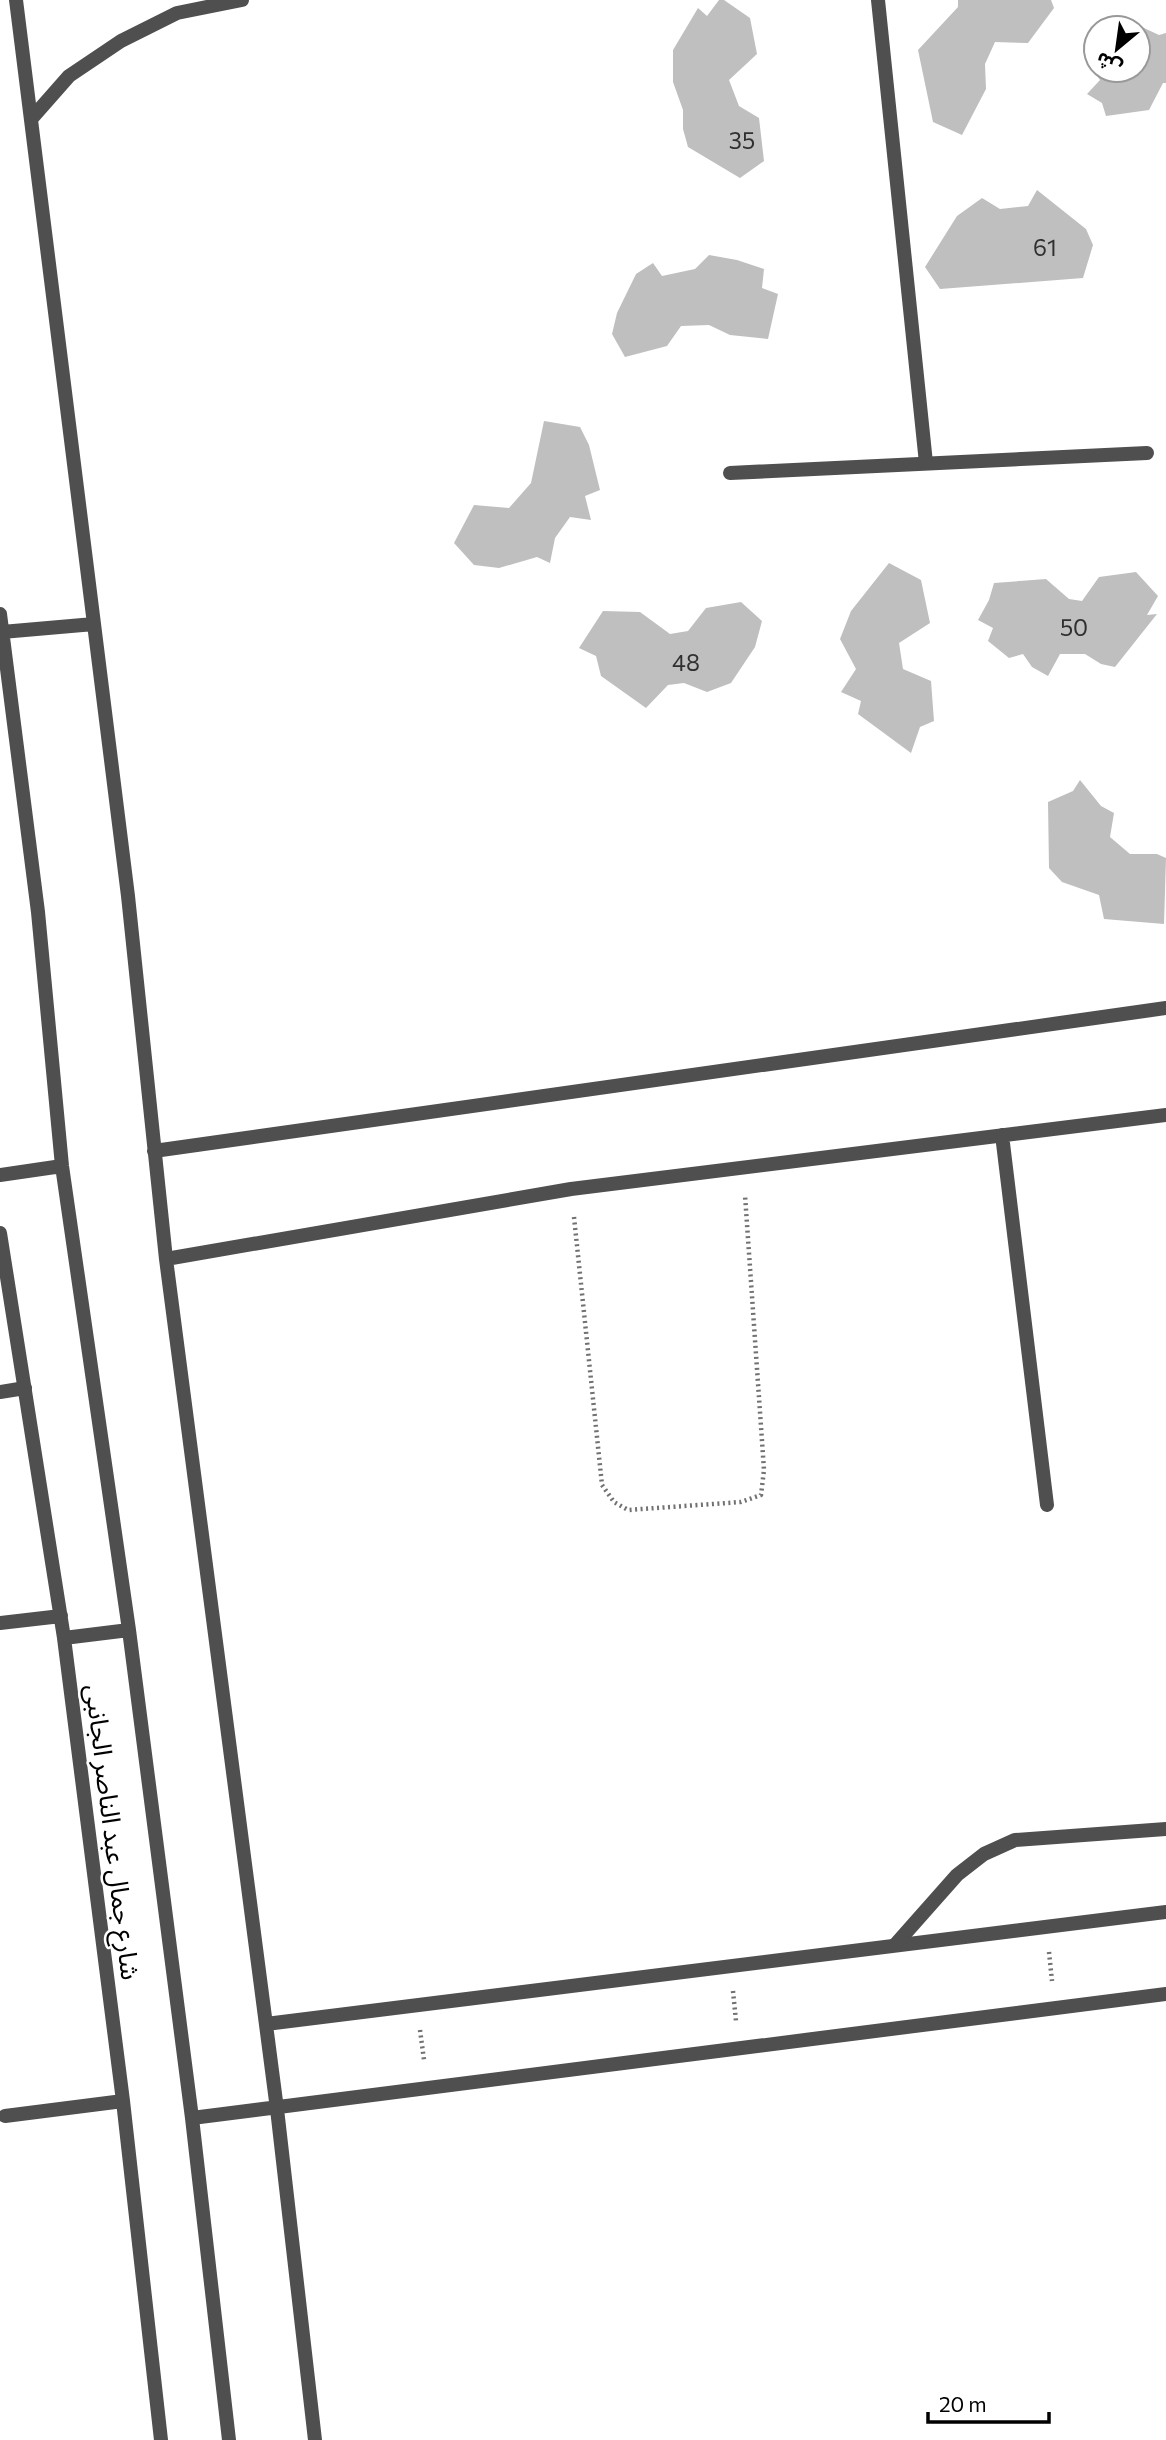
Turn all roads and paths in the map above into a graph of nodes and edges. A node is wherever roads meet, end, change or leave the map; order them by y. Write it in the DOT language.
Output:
graph roads {
  1 [pos="16,0"];
  2 [pos="242,0"];
  3 [pos="878,0"];
  4 [pos="32,118"];
  5 [pos="1147,453"];
  6 [pos="926,463"];
  7 [pos="730,473"];
  8 [pos="0,614"];
  9 [pos="94,624"];
  10 [pos="2,632"];
  11 [pos="1166,1008"];
  12 [pos="1166,1115"];
  13 [pos="1002,1135"];
  14 [pos="154,1151"];
  15 [pos="62,1166"];
  16 [pos="743,1167"];
  17 [pos="0,1175"];
  18 [pos="571,1189"];
  19 [pos="0,1233"];
  20 [pos="166,1259"];
  21 [pos="24,1388"];
  22 [pos="0,1392"];
  23 [pos="1047,1505"];
  24 [pos="61,1616"];
  25 [pos="0,1623"];
  26 [pos="129,1630"];
  27 [pos="64,1638"];
  28 [pos="1166,1829"];
  29 [pos="1166,1912"];
  30 [pos="1048,1926"];
  31 [pos="895,1945"];
  32 [pos="731,1966"];
  33 [pos="1166,1994"];
  34 [pos="418,2005"];
  35 [pos="1053,2008"];
  36 [pos="266,2024"];
  37 [pos="738,2049"];
  38 [pos="427,2089"];
  39 [pos="123,2101"];
  40 [pos="277,2109"];
  41 [pos="5,2116"];
  42 [pos="192,2118"];
  43 [pos="161,2440"];
  44 [pos="229,2440"];
  45 [pos="315,2440"];
  1 -- 4 [label="street"];
  2 -- 4 [label="street"];
  3 -- 6 [label="street"];
  4 -- 9 [label="street"];
  5 -- 6 [label="street"];
  6 -- 7 [label="street"];
  8 -- 10 [label="street"];
  9 -- 10 [label="street"];
  9 -- 14 [label="street"];
  10 -- 15 [label="street"];
  11 -- 14 [label="street"];
  12 -- 13 [label="street"];
  13 -- 16 [label="street"];
  13 -- 23 [label="street"];
  14 -- 20 [label="street"];
  15 -- 17 [label="street"];
  15 -- 26 [label="street"];
  16 -- 18 [label="street"];
  16 -- 18 [label="path"];
  18 -- 20 [label="street"];
  19 -- 21 [label="street, شارع جمال عبد الناصر الجانبى"];
  20 -- 36 [label="street"];
  21 -- 22 [label="street"];
  21 -- 24 [label="street, شارع جمال عبد الناصر الجانبى"];
  24 -- 25 [label="street"];
  24 -- 27 [label="street, شارع جمال عبد الناصر الجانبى"];
  26 -- 27 [label="street"];
  26 -- 42 [label="street"];
  27 -- 39 [label="street, شارع جمال عبد الناصر الجانبى"];
  28 -- 31 [label="street"];
  29 -- 30 [label="street"];
  30 -- 31 [label="street"];
  30 -- 35 [label="path"];
  31 -- 32 [label="street"];
  32 -- 34 [label="street"];
  32 -- 37 [label="path"];
  33 -- 35 [label="street"];
  34 -- 36 [label="street"];
  34 -- 38 [label="path"];
  35 -- 37 [label="street"];
  36 -- 40 [label="street"];
  37 -- 38 [label="street"];
  38 -- 40 [label="street"];
  39 -- 41 [label="street"];
  39 -- 43 [label="street, شارع جمال عبد الناصر الجانبى"];
  40 -- 42 [label="street"];
  40 -- 45 [label="street"];
  42 -- 44 [label="street"];
}
